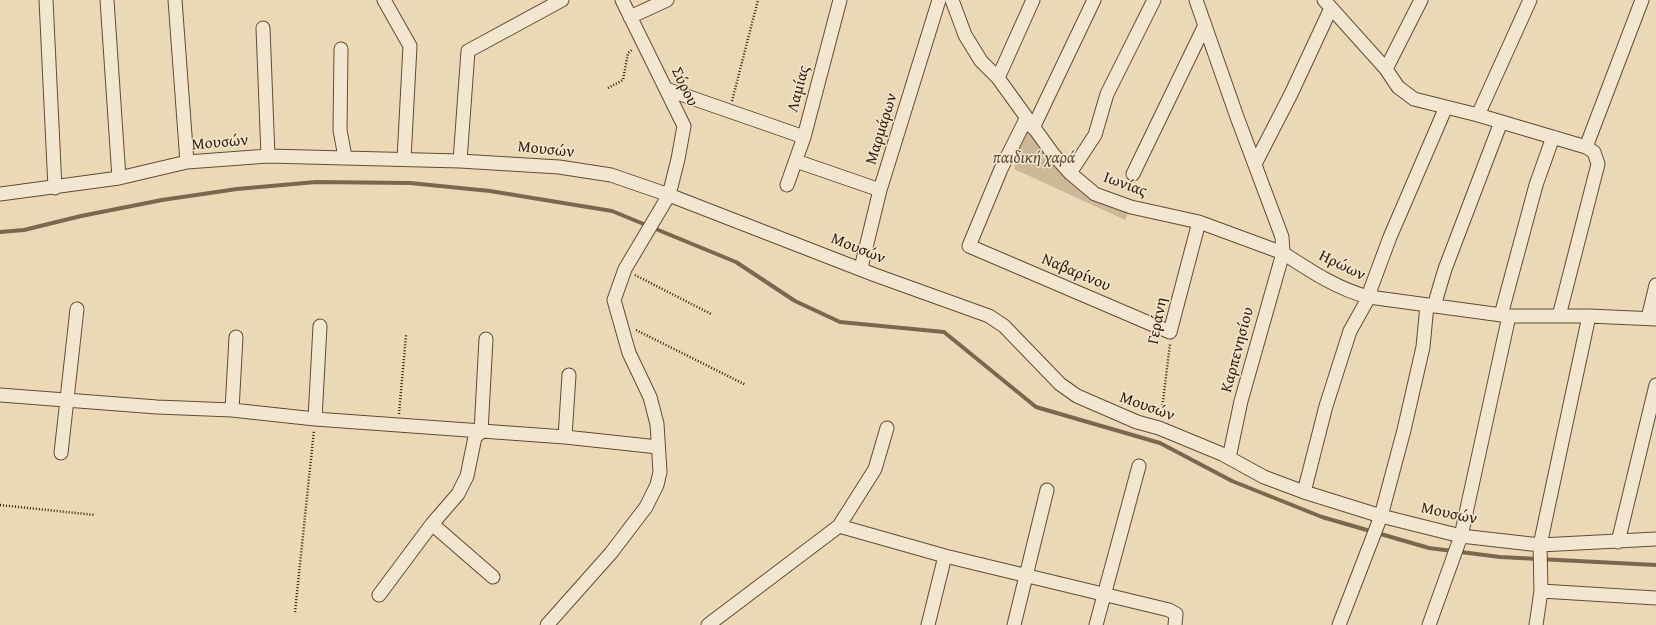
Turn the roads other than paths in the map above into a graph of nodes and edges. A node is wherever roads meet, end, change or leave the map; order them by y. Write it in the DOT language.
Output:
graph roads {
  1 [pos="46,0"];
  2 [pos="108,0"];
  3 [pos="175,0"];
  4 [pos="384,0"];
  5 [pos="562,0"];
  6 [pos="622,0"];
  7 [pos="667,0"];
  8 [pos="840,0"];
  9 [pos="939,0"];
  10 [pos="952,0"];
  11 [pos="1033,0"];
  12 [pos="1094,0"];
  13 [pos="1154,0"];
  14 [pos="1196,0"];
  15 [pos="1421,0"];
  16 [pos="1530,0"];
  17 [pos="1642,0"];
  18 [pos="1327,4"];
  19 [pos="630,17"];
  20 [pos="1205,24"];
  21 [pos="263,28"];
  22 [pos="341,49"];
  23 [pos="1386,69"];
  24 [pos="998,78"];
  25 [pos="666,89"];
  26 [pos="1446,107"];
  27 [pos="1478,115"];
  28 [pos="1501,122"];
  29 [pos="1029,123"];
  30 [pos="1553,137"];
  31 [pos="804,138"];
  32 [pos="1586,147"];
  33 [pos="268,156"];
  34 [pos="345,157"];
  35 [pos="404,159"];
  36 [pos="460,160"];
  37 [pos="796,161"];
  38 [pos="186,162"];
  39 [pos="1255,164"];
  40 [pos="1070,173"];
  41 [pos="1133,174"];
  42 [pos="118,178"];
  43 [pos="787,185"];
  44 [pos="55,188"];
  45 [pos="880,190"];
  46 [pos="0,194"];
  47 [pos="669,195"];
  48 [pos="1199,222"];
  49 [pos="1283,253"];
  50 [pos="861,268"];
  51 [pos="1656,285"];
  52 [pos="1369,297"];
  53 [pos="1431,306"];
  54 [pos="78,309"];
  55 [pos="1505,316"];
  56 [pos="1559,316"];
  57 [pos="1589,316"];
  58 [pos="1652,318"];
  59 [pos="320,326"];
  60 [pos="1170,332"];
  61 [pos="236,337"];
  62 [pos="486,339"];
  63 [pos="569,375"];
  64 [pos="1656,385"];
  65 [pos="0,395"];
  66 [pos="66,399"];
  67 [pos="232,410"];
  68 [pos="315,419"];
  69 [pos="887,428"];
  70 [pos="481,432"];
  71 [pos="565,437"];
  72 [pos="658,447"];
  73 [pos="61,453"];
  74 [pos="1229,458"];
  75 [pos="1139,466"];
  76 [pos="1047,490"];
  77 [pos="1304,492"];
  78 [pos="1382,516"];
  79 [pos="432,524"];
  80 [pos="839,526"];
  81 [pos="1461,536"];
  82 [pos="1656,540"];
  83 [pos="1618,542"];
  84 [pos="1540,548"];
  85 [pos="945,556"];
  86 [pos="1026,576"];
  87 [pos="493,577"];
  88 [pos="1540,591"];
  89 [pos="1105,594"];
  90 [pos="379,595"];
  91 [pos="1656,598"];
  92 [pos="547,625"];
  93 [pos="708,625"];
  94 [pos="928,625"];
  95 [pos="1014,625"];
  96 [pos="1096,625"];
  97 [pos="1175,625"];
  98 [pos="1340,625"];
  99 [pos="1429,625"];
  100 [pos="1536,625"];
  1 -- 44 [label="street"];
  2 -- 42 [label="street"];
  3 -- 38 [label="street"];
  4 -- 35 [label="street"];
  5 -- 36 [label="street"];
  6 -- 19 [label="street, Σύρου"];
  7 -- 19 [label="street"];
  8 -- 31 [label="street, Λαμίας"];
  9 -- 45 [label="street, Μαρμάρων"];
  10 -- 24 [label="street, Ιωνίας"];
  11 -- 24 [label="street"];
  12 -- 29 [label="street"];
  13 -- 40 [label="street"];
  14 -- 20 [label="street"];
  15 -- 23 [label="street"];
  16 -- 27 [label="street"];
  17 -- 32 [label="street"];
  18 -- 23 [label="street"];
  18 -- 39 [label="street"];
  19 -- 25 [label="street, Σύρου"];
  20 -- 39 [label="street"];
  20 -- 41 [label="street"];
  21 -- 33 [label="street"];
  22 -- 34 [label="street"];
  23 -- 26 [label="street"];
  24 -- 29 [label="street, Ιωνίας"];
  25 -- 31 [label="street"];
  25 -- 47 [label="street, Σύρου"];
  26 -- 27 [label="street"];
  26 -- 52 [label="street"];
  27 -- 28 [label="street"];
  28 -- 30 [label="street"];
  28 -- 53 [label="street"];
  29 -- 40 [label="street, Ιωνίας"];
  29 -- 60 [label="street, Ναβαρίνου"];
  30 -- 32 [label="street"];
  30 -- 55 [label="street"];
  31 -- 37 [label="street, Λαμίας"];
  32 -- 56 [label="street"];
  33 -- 34 [label="street, Μουσών"];
  33 -- 38 [label="street, Μουσών"];
  34 -- 35 [label="street, Μουσών"];
  35 -- 36 [label="street, Μουσών"];
  36 -- 47 [label="street, Μουσών"];
  37 -- 43 [label="street, Λαμίας"];
  37 -- 45 [label="street"];
  38 -- 42 [label="street, Μουσών"];
  39 -- 49 [label="street"];
  40 -- 48 [label="street, Ιωνίας"];
  42 -- 44 [label="street, Μουσών"];
  44 -- 46 [label="street, Μουσών"];
  45 -- 50 [label="street, Μαρμάρων"];
  47 -- 50 [label="street, Μουσών"];
  47 -- 72 [label="street, Σύρου"];
  48 -- 49 [label="street, Ιωνίας"];
  48 -- 60 [label="street, Γεράνη"];
  49 -- 52 [label="street, Ηρώων"];
  49 -- 74 [label="street, Καρπενησίου"];
  50 -- 74 [label="street, Μουσών"];
  51 -- 58 [label="street"];
  52 -- 53 [label="street, Ηρώων"];
  52 -- 77 [label="street"];
  53 -- 55 [label="street, Ηρώων"];
  53 -- 78 [label="street"];
  54 -- 66 [label="street"];
  55 -- 56 [label="street, Ηρώων"];
  55 -- 81 [label="street"];
  56 -- 57 [label="street, Ηρώων"];
  57 -- 58 [label="street, Ηρώων"];
  57 -- 84 [label="street"];
  59 -- 68 [label="street"];
  61 -- 67 [label="street"];
  62 -- 70 [label="street"];
  63 -- 71 [label="street"];
  64 -- 83 [label="street"];
  65 -- 66 [label="street"];
  66 -- 67 [label="street"];
  66 -- 73 [label="street"];
  67 -- 68 [label="street"];
  68 -- 70 [label="street"];
  69 -- 80 [label="street"];
  70 -- 71 [label="street"];
  70 -- 79 [label="street"];
  71 -- 72 [label="street"];
  72 -- 92 [label="street, Σύρου"];
  74 -- 77 [label="street, Μουσών"];
  75 -- 89 [label="street"];
  76 -- 86 [label="street"];
  77 -- 78 [label="street, Μουσών"];
  78 -- 81 [label="street, Μουσών"];
  78 -- 98 [label="street"];
  79 -- 87 [label="street"];
  79 -- 90 [label="street"];
  80 -- 85 [label="street"];
  80 -- 93 [label="street"];
  81 -- 84 [label="street, Μουσών"];
  81 -- 99 [label="street"];
  82 -- 83 [label="street, Μουσών"];
  83 -- 84 [label="street, Μουσών"];
  84 -- 88 [label="street"];
  85 -- 86 [label="street"];
  85 -- 94 [label="street"];
  86 -- 89 [label="street"];
  86 -- 95 [label="street"];
  88 -- 91 [label="street"];
  88 -- 100 [label="street"];
  89 -- 96 [label="street"];
  89 -- 97 [label="street"];
}
